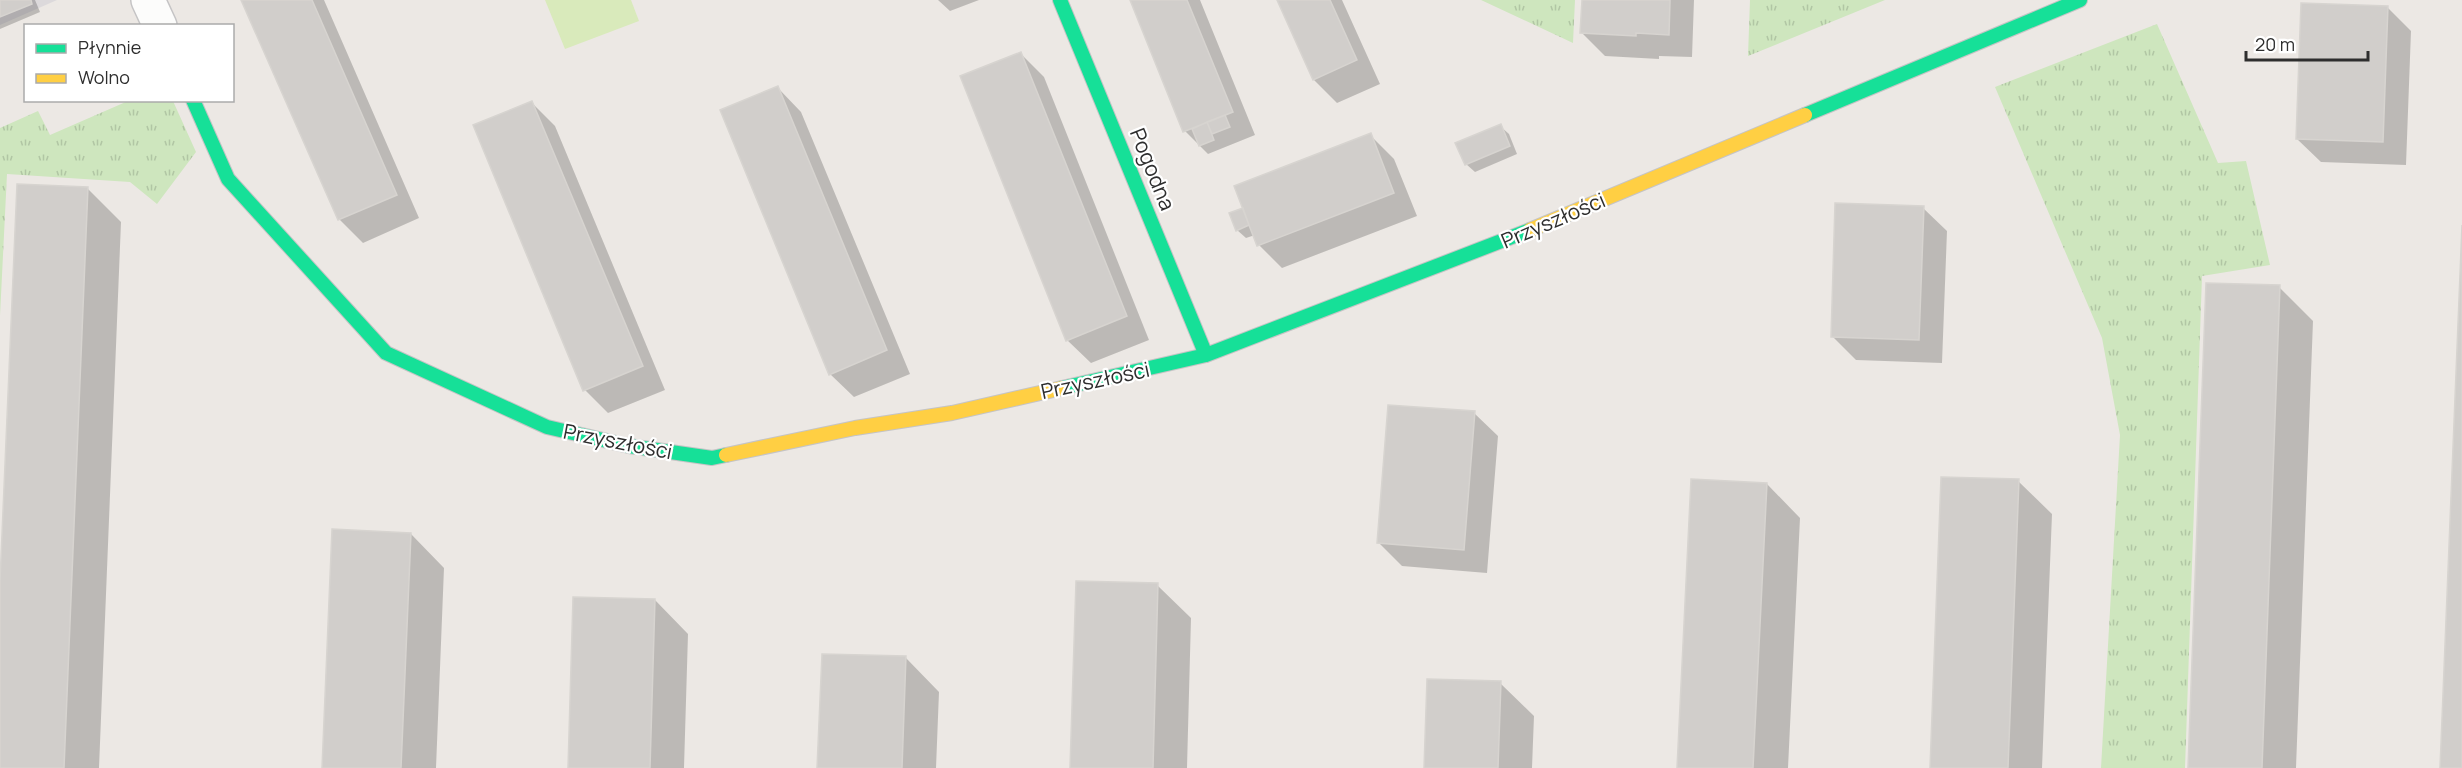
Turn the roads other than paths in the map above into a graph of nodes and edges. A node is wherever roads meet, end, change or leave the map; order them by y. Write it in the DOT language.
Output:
graph roads {
  1 [pos="148,0"];
  2 [pos="1060,0"];
  3 [pos="2080,0"];
  4 [pos="159,24"];
  5 [pos="194,102"];
  6 [pos="1206,355"];
  1 -- 4 [label="street"];
  2 -- 6 [label="street, Pogodna"];
  3 -- 6 [label="street, Przyszłości"];
  5 -- 6 [label="street, Przyszłości"];
}
